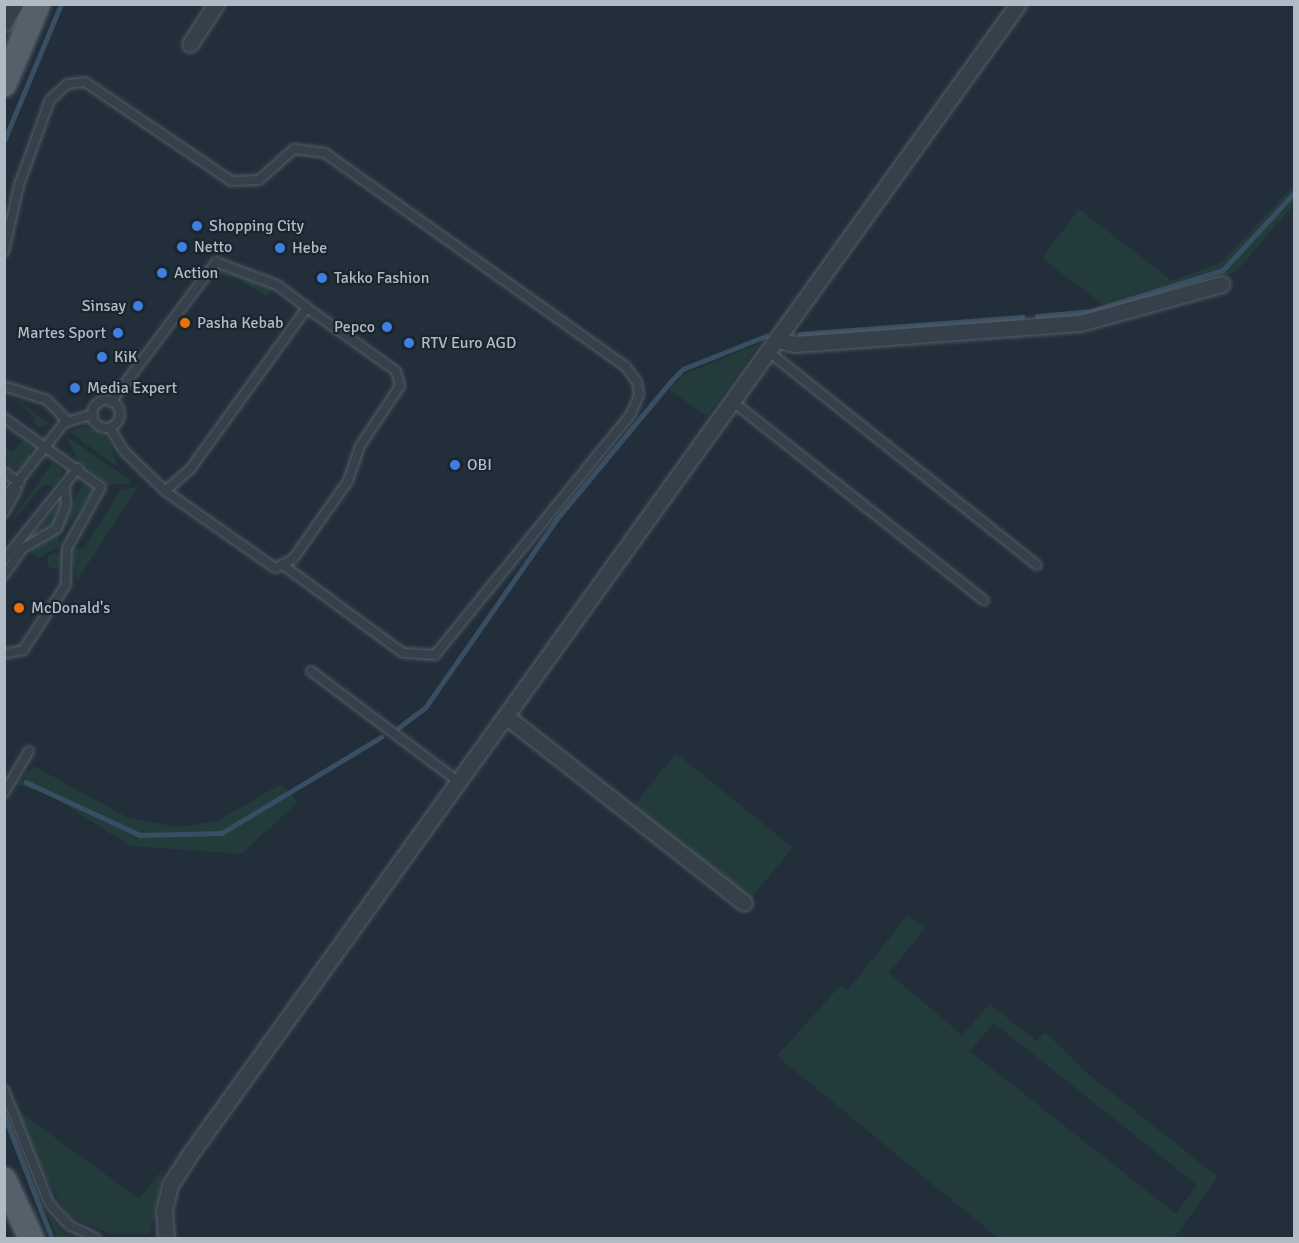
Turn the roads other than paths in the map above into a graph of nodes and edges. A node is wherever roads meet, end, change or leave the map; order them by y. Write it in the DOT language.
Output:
graph roads {
  1 [pos="15,4"];
  2 [pos="38,4"];
  3 [pos="216,4"];
  4 [pos="1018,4"];
  5 [pos="4,23"];
  6 [pos="190,44"];
  7 [pos="4,84"];
  8 [pos="4,252"];
  9 [pos="1222,284"];
  10 [pos="307,308"];
  11 [pos="774,346"];
  12 [pos="4,386"];
  13 [pos="111,402"];
  14 [pos="733,402"];
  15 [pos="93,414"];
  16 [pos="4,418"];
  17 [pos="67,421"];
  18 [pos="110,428"];
  19 [pos="48,446"];
  20 [pos="78,468"];
  21 [pos="4,472"];
  22 [pos="20,483"];
  23 [pos="65,485"];
  24 [pos="165,491"];
  25 [pos="4,499"];
  26 [pos="4,513"];
  27 [pos="4,560"];
  28 [pos="1037,565"];
  29 [pos="284,567"];
  30 [pos="4,575"];
  31 [pos="984,600"];
  32 [pos="4,654"];
  33 [pos="311,671"];
  34 [pos="507,717"];
  35 [pos="29,751"];
  36 [pos="460,783"];
  37 [pos="4,793"];
  38 [pos="744,903"];
  39 [pos="4,1090"];
  40 [pos="4,1164"];
  41 [pos="7,1184"];
  42 [pos="31,1239"];
  43 [pos="96,1239"];
  44 [pos="166,1239"];
  1 -- 5 [label="street"];
  2 -- 7 [label="main road"];
  3 -- 6 [label="street"];
  4 -- 11 [label="street"];
  8 -- 29 [label="lane"];
  9 -- 11 [label="street"];
  10 -- 13 [label="lane"];
  10 -- 24 [label="lane"];
  10 -- 29 [label="lane"];
  11 -- 14 [label="street"];
  11 -- 28 [label="lane"];
  12 -- 17 [label="lane"];
  13 -- 15 [label="lane"];
  13 -- 18 [label="lane"];
  14 -- 31 [label="lane"];
  14 -- 34 [label="street"];
  15 -- 17 [label="lane"];
  15 -- 18 [label="lane"];
  16 -- 19 [label="lane"];
  17 -- 19 [label="lane"];
  18 -- 24 [label="lane"];
  19 -- 20 [label="lane"];
  19 -- 22 [label="lane"];
  20 -- 23 [label="lane"];
  20 -- 32 [label="lane"];
  21 -- 22 [label="lane"];
  22 -- 25 [label="lane"];
  22 -- 26 [label="lane"];
  23 -- 27 [label="lane"];
  23 -- 30 [label="lane"];
  24 -- 29 [label="lane"];
  33 -- 36 [label="lane"];
  34 -- 36 [label="street"];
  34 -- 38 [label="street"];
  35 -- 37 [label="lane"];
  36 -- 44 [label="street"];
  39 -- 43 [label="lane"];
  40 -- 41 [label="main road"];
  41 -- 42 [label="main road"];
}
